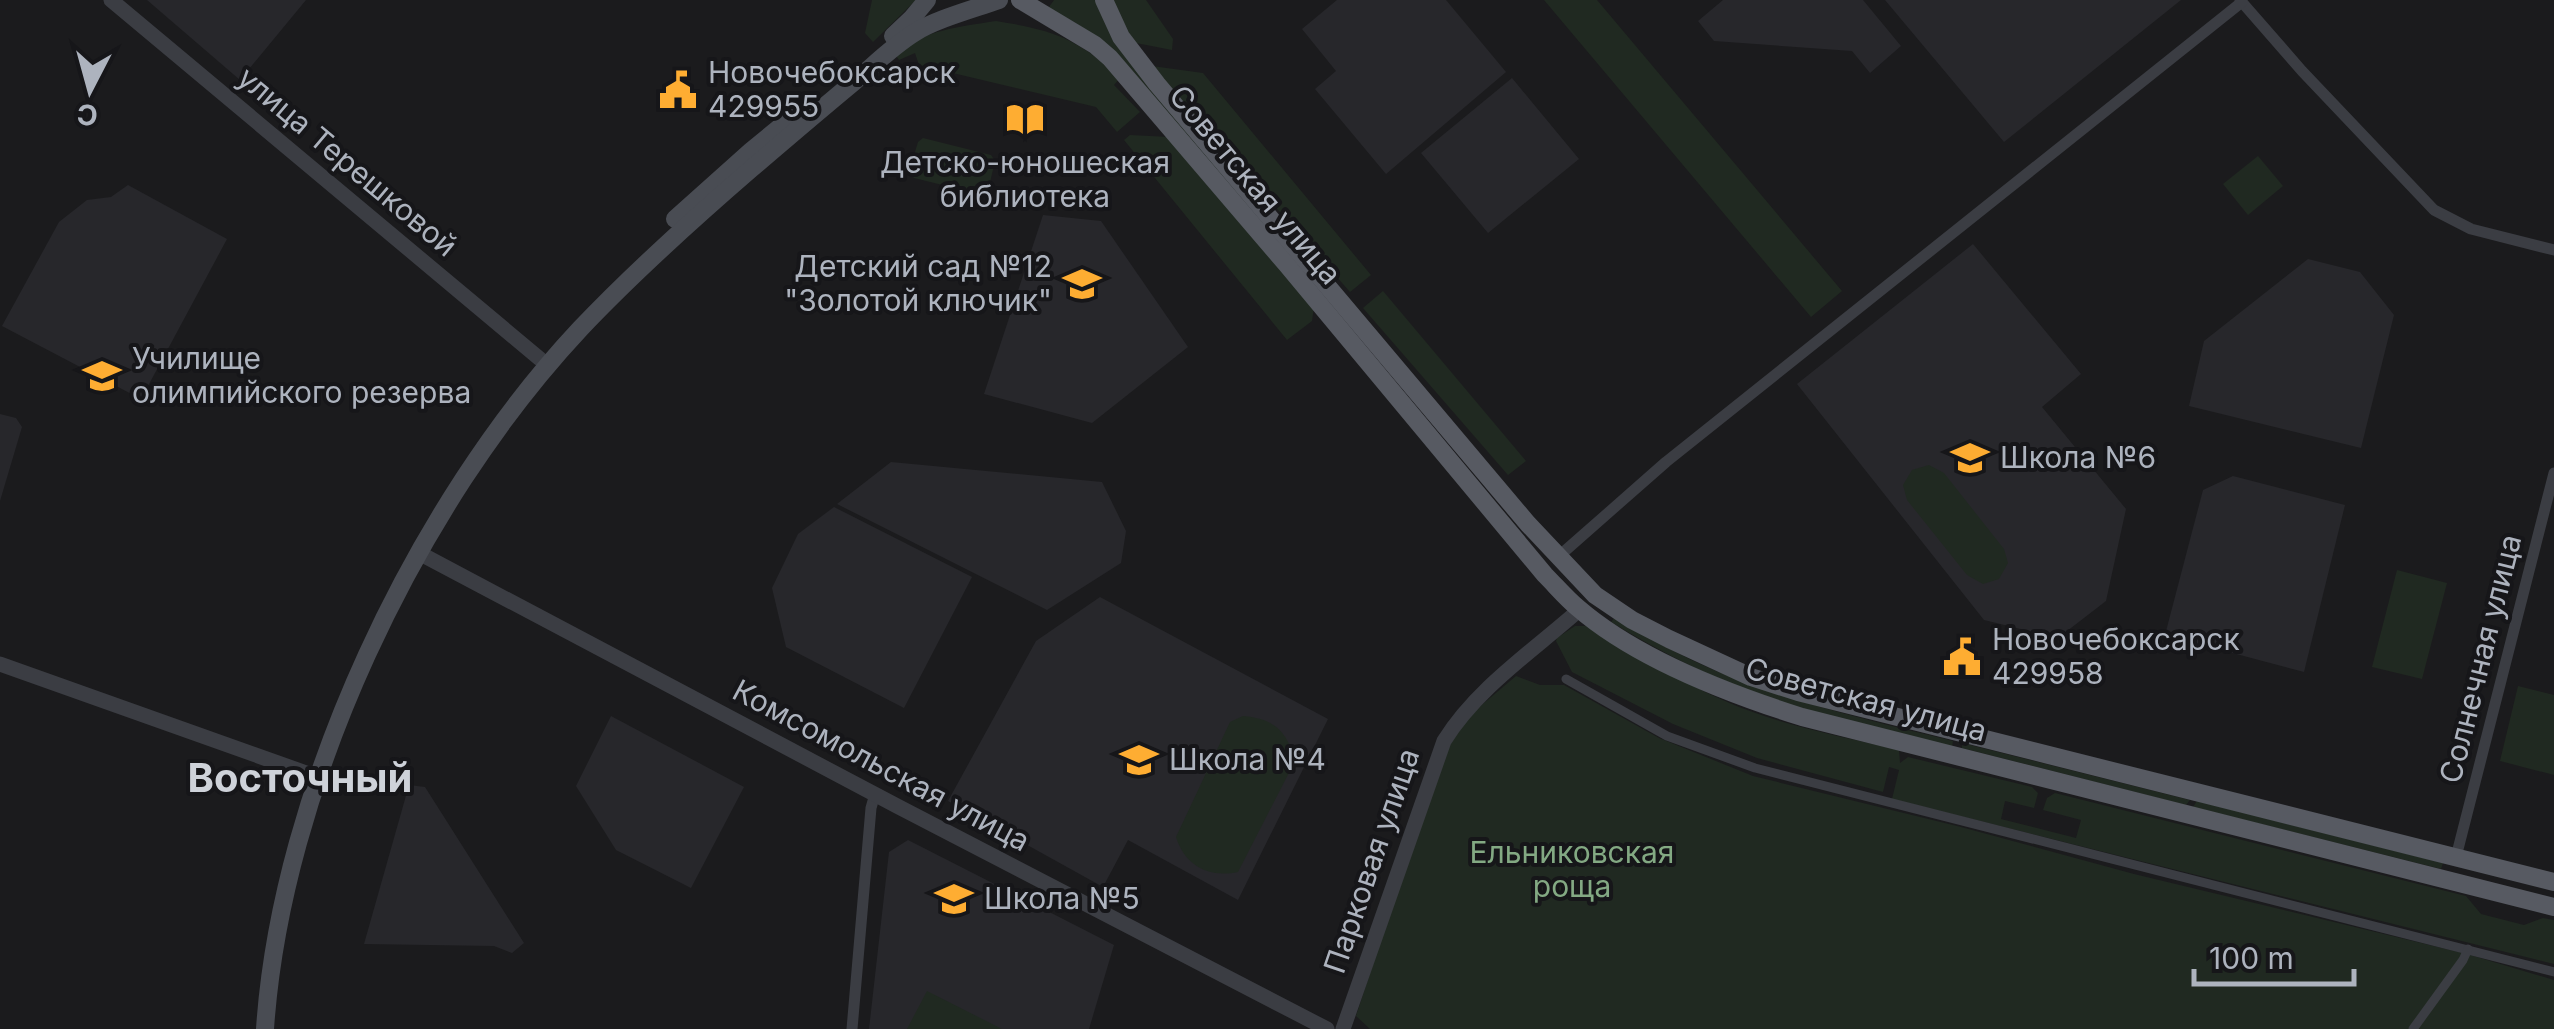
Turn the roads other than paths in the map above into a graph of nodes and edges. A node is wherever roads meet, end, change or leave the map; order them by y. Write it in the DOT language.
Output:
graph roads {
  1 [pos="112,0"];
  2 [pos="927,0"];
  3 [pos="999,0"];
  4 [pos="1020,0"];
  5 [pos="1104,0"];
  6 [pos="2241,1"];
  7 [pos="2554,250"];
  8 [pos="574,327"];
  9 [pos="544,363"];
  10 [pos="2554,473"];
  11 [pos="415,551"];
  12 [pos="1558,557"];
  13 [pos="1596,595"];
  14 [pos="1580,610"];
  15 [pos="0,664"];
  16 [pos="1566,679"];
  17 [pos="314,776"];
  18 [pos="874,794"];
  19 [pos="2456,858"];
  20 [pos="2450,880"];
  21 [pos="2554,882"];
  22 [pos="2554,907"];
  23 [pos="2468,949"];
  24 [pos="268,953"];
  25 [pos="2554,972"];
  26 [pos="255,1029"];
  27 [pos="265,1029"];
  28 [pos="852,1029"];
  29 [pos="1328,1029"];
  30 [pos="1343,1029"];
  31 [pos="2412,1029"];
  1 -- 9 [label="street, улица Терешковой"];
  2 -- 8 [label="main road"];
  3 -- 8 [label="main road"];
  4 -- 14 [label="main road, Советская улица"];
  5 -- 12 [label="main road, Советская улица"];
  6 -- 7 [label="street"];
  6 -- 12 [label="street"];
  8 -- 9 [label="main road"];
  9 -- 11 [label="main road"];
  10 -- 19 [label="street, Солнечная улица"];
  11 -- 17 [label="main road"];
  11 -- 18 [label="street, Комсомольская улица"];
  12 -- 13 [label="main road, Советская улица"];
  13 -- 14 [label="main road, Парковая улица"];
  13 -- 19 [label="main road, Советская улица"];
  14 -- 20 [label="main road, Советская улица"];
  14 -- 30 [label="street, Парковая улица"];
  15 -- 17 [label="street"];
  16 -- 23 [label="street"];
  17 -- 24 [label="main road"];
  18 -- 28 [label="street"];
  18 -- 29 [label="street, Комсомольская улица"];
  19 -- 20 [label="main road"];
  19 -- 21 [label="main road, Советская улица"];
  20 -- 22 [label="main road, Советская улица"];
  23 -- 25 [label="street"];
  23 -- 31 [label="street"];
  24 -- 26 [label="main road"];
  24 -- 27 [label="main road"];
}
